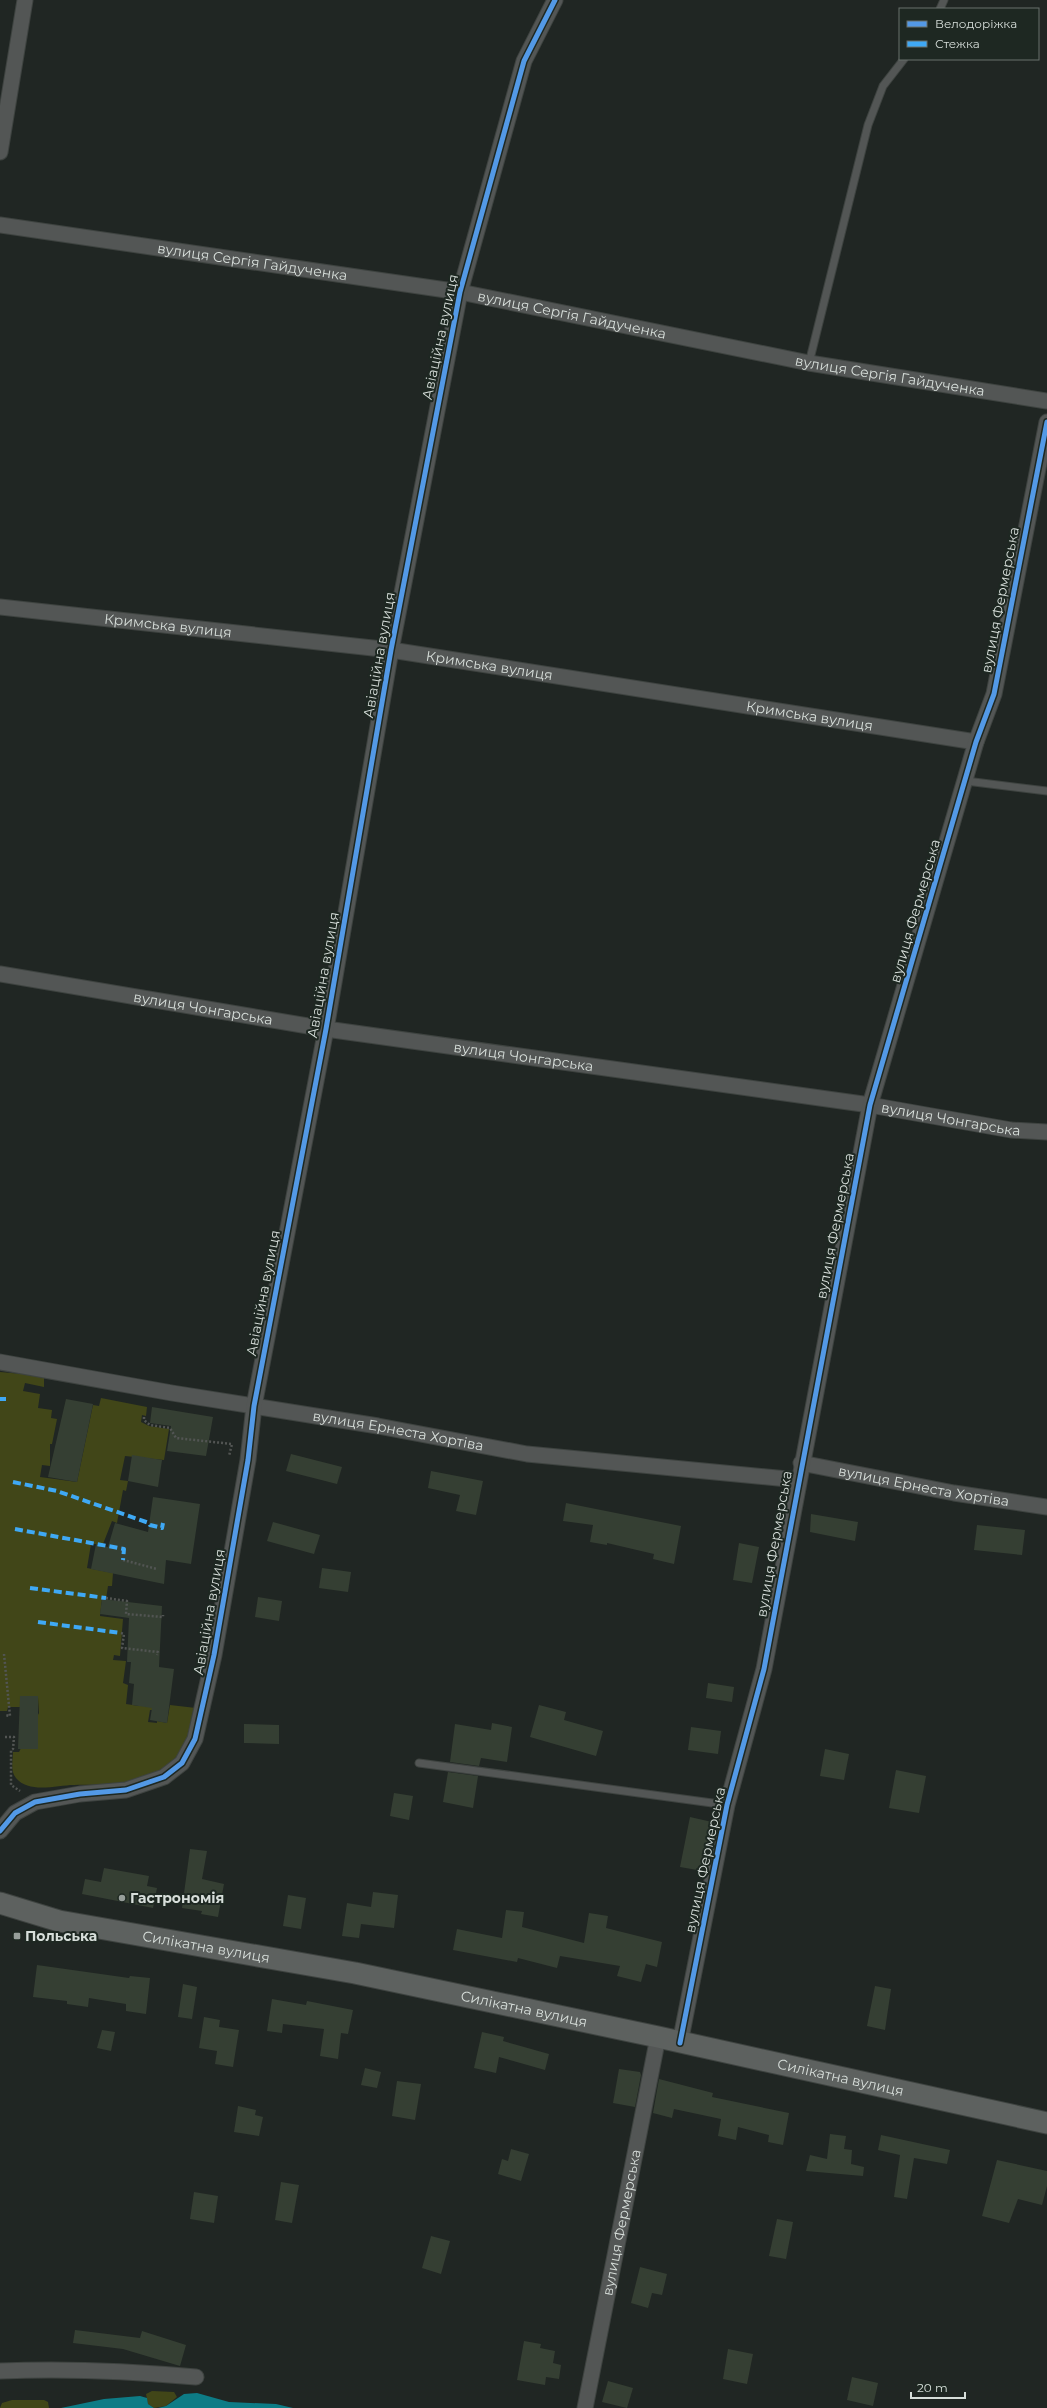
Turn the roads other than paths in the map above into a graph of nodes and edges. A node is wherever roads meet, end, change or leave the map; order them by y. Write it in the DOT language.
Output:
graph roads {
  1 [pos="25,0"];
  2 [pos="555,0"];
  3 [pos="903,60"];
  4 [pos="0,152"];
  5 [pos="0,225"];
  6 [pos="460,292"];
  7 [pos="809,363"];
  8 [pos="1047,401"];
  9 [pos="1047,422"];
  10 [pos="0,607"];
  11 [pos="391,650"];
  12 [pos="976,742"];
  13 [pos="966,781"];
  14 [pos="1047,791"];
  15 [pos="0,974"];
  16 [pos="326,1029"];
  17 [pos="870,1105"];
  18 [pos="1047,1132"];
  19 [pos="0,1362"];
  20 [pos="254,1406"];
  21 [pos="801,1463"];
  22 [pos="798,1480"];
  23 [pos="1047,1507"];
  24 [pos="419,1762"];
  25 [pos="727,1804"];
  26 [pos="0,1831"];
  27 [pos="0,1904"];
  28 [pos="658,2037"];
  29 [pos="680,2043"];
  30 [pos="1047,2123"];
  31 [pos="0,2371"];
  32 [pos="196,2377"];
  33 [pos="585,2408"];
  1 -- 4 [label="street"];
  2 -- 6 [label="street, Авіаційна вулиця"];
  3 -- 7 [label="lane"];
  5 -- 6 [label="street, вулиця Сергія Гайдученка"];
  6 -- 7 [label="street, вулиця Сергія Гайдученка"];
  6 -- 11 [label="street, Авіаційна вулиця"];
  7 -- 8 [label="street, вулиця Сергія Гайдученка"];
  9 -- 12 [label="street, вулиця Фермерська"];
  10 -- 11 [label="street, Кримська вулиця"];
  11 -- 12 [label="street, Кримська вулиця"];
  11 -- 16 [label="street, Авіаційна вулиця"];
  12 -- 13 [label="street, вулиця Фермерська"];
  13 -- 14 [label="lane"];
  13 -- 17 [label="street, вулиця Фермерська"];
  15 -- 16 [label="street, вулиця Чонгарська"];
  16 -- 17 [label="street, вулиця Чонгарська"];
  16 -- 20 [label="street, Авіаційна вулиця"];
  17 -- 18 [label="street, вулиця Чонгарська"];
  17 -- 21 [label="street, вулиця Фермерська"];
  19 -- 20 [label="street, вулиця Ернеста Хортіва"];
  20 -- 22 [label="street, вулиця Ернеста Хортіва"];
  20 -- 26 [label="street, Авіаційна вулиця"];
  21 -- 22 [label="street, вулиця Фермерська"];
  21 -- 23 [label="street, вулиця Ернеста Хортіва"];
  22 -- 25 [label="street, вулиця Фермерська"];
  24 -- 25 [label="lane"];
  25 -- 29 [label="street, вулиця Фермерська"];
  27 -- 28 [label="street, Силікатна вулиця"];
  28 -- 29 [label="street, Силікатна вулиця"];
  28 -- 33 [label="street, вулиця Фермерська"];
  29 -- 30 [label="street, Силікатна вулиця"];
  31 -- 32 [label="street"];
}
